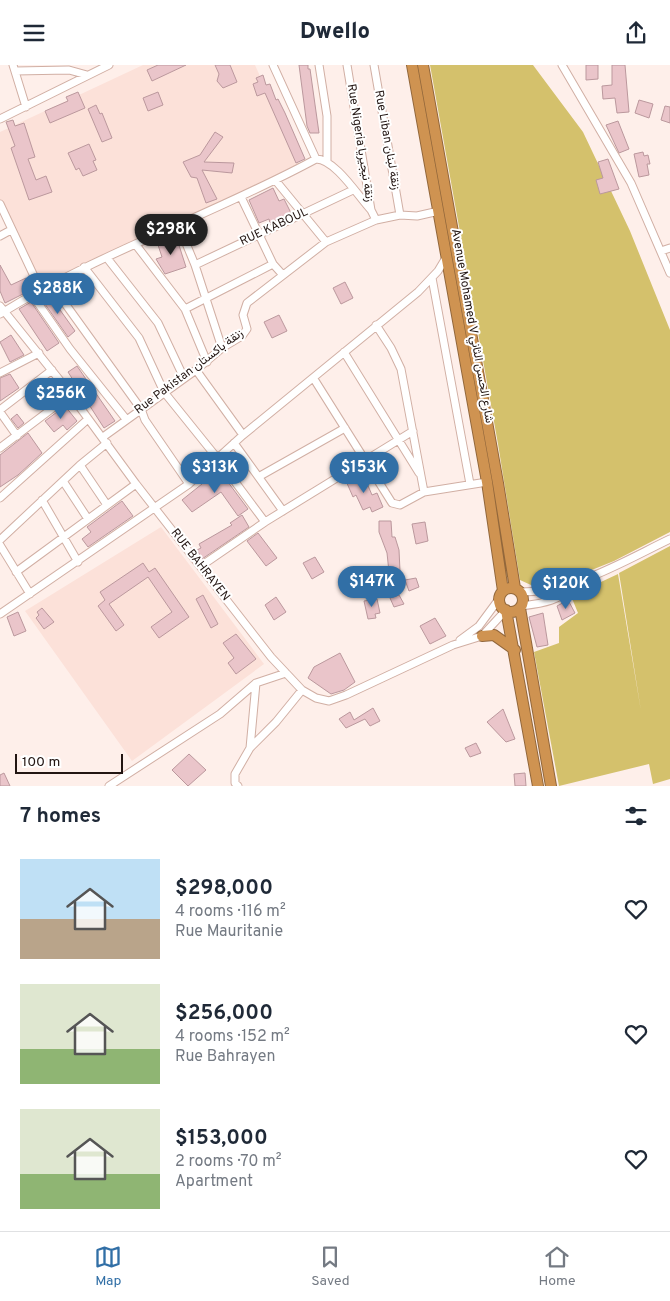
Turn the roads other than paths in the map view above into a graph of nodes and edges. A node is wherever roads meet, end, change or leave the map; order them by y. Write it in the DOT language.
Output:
graph roads {
  1 [pos="109,65"];
  2 [pos="274,65"];
  3 [pos="319,65"];
  4 [pos="347,65"];
  5 [pos="374,65"];
  6 [pos="412,65"];
  7 [pos="423,65"];
  8 [pos="562,65"];
  9 [pos="69,67"];
  10 [pos="14,68"];
  11 [pos="87,75"];
  12 [pos="26,107"];
  13 [pos="1,116"];
  14 [pos="316,159"];
  15 [pos="327,161"];
  16 [pos="276,181"];
  17 [pos="353,190"];
  18 [pos="241,197"];
  19 [pos="0,204"];
  20 [pos="371,211"];
  21 [pos="439,211"];
  22 [pos="303,213"];
  23 [pos="400,215"];
  24 [pos="376,220"];
  25 [pos="178,224"];
  26 [pos="11,230"];
  27 [pos="258,235"];
  28 [pos="0,236"];
  29 [pos="326,242"];
  30 [pos="136,245"];
  31 [pos="670,248"];
  32 [pos="661,251"];
  33 [pos="448,254"];
  34 [pos="107,258"];
  35 [pos="273,263"];
  36 [pos="195,265"];
  37 [pos="84,267"];
  38 [pos="670,273"];
  39 [pos="282,274"];
  40 [pos="432,278"];
  41 [pos="51,284"];
  42 [pos="41,291"];
  43 [pos="33,297"];
  44 [pos="206,297"];
  45 [pos="185,309"];
  46 [pos="1,310"];
  47 [pos="376,325"];
  48 [pos="222,348"];
  49 [pos="344,352"];
  50 [pos="38,353"];
  51 [pos="206,362"];
  52 [pos="52,370"];
  53 [pos="196,370"];
  54 [pos="0,373"];
  55 [pos="184,378"];
  56 [pos="314,379"];
  57 [pos="164,392"];
  58 [pos="70,395"];
  59 [pos="141,409"];
  60 [pos="0,411"];
  61 [pos="88,419"];
  62 [pos="126,419"];
  63 [pos="345,428"];
  64 [pos="413,431"];
  65 [pos="243,435"];
  66 [pos="17,436"];
  67 [pos="105,440"];
  68 [pos="398,441"];
  69 [pos="234,443"];
  70 [pos="0,448"];
  71 [pos="218,459"];
  72 [pos="365,460"];
  73 [pos="80,465"];
  74 [pos="260,476"];
  75 [pos="422,476"];
  76 [pos="63,481"];
  77 [pos="487,482"];
  78 [pos="136,484"];
  79 [pos="189,484"];
  80 [pos="470,484"];
  81 [pos="424,491"];
  82 [pos="0,497"];
  83 [pos="42,500"];
  84 [pos="107,505"];
  85 [pos="156,509"];
  86 [pos="283,511"];
  87 [pos="88,519"];
  88 [pos="265,522"];
  89 [pos="64,535"];
  90 [pos="670,539"];
  91 [pos="0,540"];
  92 [pos="0,545"];
  93 [pos="78,562"];
  94 [pos="201,566"];
  95 [pos="16,572"];
  96 [pos="578,582"];
  97 [pos="517,590"];
  98 [pos="30,593"];
  99 [pos="501,595"];
  100 [pos="520,607"];
  101 [pos="506,610"];
  102 [pos="0,614"];
  103 [pos="482,635"];
  104 [pos="454,645"];
  105 [pos="515,650"];
  106 [pos="286,673"];
  107 [pos="256,683"];
  108 [pos="302,689"];
  109 [pos="250,748"];
  110 [pos="109,786"];
  111 [pos="238,786"];
  112 [pos="538,786"];
  113 [pos="551,786"];
  1 -- 11 [label="street"];
  2 -- 14 [label="street"];
  3 -- 15 [label="street"];
  4 -- 20 [label="street, Rue Nigeria زنقة نيجيريا"];
  5 -- 23 [label="street, Rue Liban زنقة لبنان"];
  6 -- 21 [label="highway, Avenue Mohamed V شارع الحسن الثاني"];
  7 -- 97 [label="highway, Avenue Mohamed V شارع الحسن الثاني"];
  8 -- 32 [label="street"];
  9 -- 10 [label="street"];
  9 -- 11 [label="street"];
  10 -- 12 [label="street"];
  11 -- 12 [label="street"];
  12 -- 13 [label="street"];
  14 -- 15 [label="street"];
  14 -- 16 [label="street"];
  15 -- 17 [label="street"];
  16 -- 18 [label="street"];
  16 -- 22 [label="street"];
  17 -- 20 [label="street"];
  17 -- 22 [label="street, RUE KABOUL"];
  18 -- 25 [label="street"];
  18 -- 27 [label="street"];
  19 -- 26 [label="street"];
  20 -- 24 [label="street, Rue Nigeria زنقة نيجيريا"];
  21 -- 23 [label="street, Rue Pakistan زنقة باكستان"];
  21 -- 33 [label="highway, Avenue Mohamed V شارع الحسن الثاني"];
  22 -- 27 [label="street, RUE KABOUL"];
  22 -- 29 [label="street"];
  23 -- 24 [label="street, Rue Pakistan زنقة باكستان"];
  24 -- 29 [label="street, Rue Pakistan زنقة باكستان"];
  25 -- 30 [label="street"];
  25 -- 36 [label="street"];
  26 -- 28 [label="street"];
  26 -- 42 [label="street"];
  27 -- 35 [label="street"];
  27 -- 36 [label="street, RUE KABOUL"];
  29 -- 39 [label="street, Rue Pakistan زنقة باكستان"];
  30 -- 34 [label="street"];
  30 -- 45 [label="street"];
  31 -- 32 [label="street"];
  32 -- 38 [label="street"];
  33 -- 40 [label="street"];
  33 -- 77 [label="highway, Avenue Mohamed V شارع الحسن الثاني"];
  34 -- 37 [label="street"];
  34 -- 55 [label="street"];
  35 -- 39 [label="street"];
  35 -- 44 [label="street"];
  36 -- 44 [label="street"];
  37 -- 41 [label="street"];
  37 -- 57 [label="street"];
  39 -- 48 [label="street, Rue Pakistan زنقة باكستان"];
  40 -- 47 [label="street"];
  40 -- 80 [label="street"];
  41 -- 42 [label="street"];
  41 -- 59 [label="street"];
  42 -- 43 [label="street"];
  43 -- 46 [label="street"];
  43 -- 62 [label="street"];
  44 -- 45 [label="street"];
  44 -- 48 [label="street"];
  45 -- 51 [label="street"];
  46 -- 50 [label="street, RUE BAHRAYEN"];
  47 -- 49 [label="street"];
  47 -- 64 [label="street"];
  48 -- 51 [label="street, Rue Pakistan زنقة باكستان"];
  49 -- 56 [label="street"];
  49 -- 68 [label="street"];
  50 -- 52 [label="street, RUE BAHRAYEN"];
  50 -- 54 [label="street"];
  51 -- 53 [label="street, Rue Pakistan زنقة باكستان"];
  52 -- 58 [label="street, RUE BAHRAYEN"];
  52 -- 60 [label="street"];
  53 -- 55 [label="street, Rue Pakistan زنقة باكستان"];
  53 -- 65 [label="street"];
  55 -- 57 [label="street, Rue Pakistan زنقة باكستان"];
  56 -- 63 [label="street"];
  56 -- 65 [label="street"];
  57 -- 59 [label="street, Rue Pakistan زنقة باكستان"];
  57 -- 71 [label="street"];
  58 -- 61 [label="street, RUE BAHRAYEN"];
  58 -- 66 [label="street"];
  59 -- 62 [label="street, Rue Pakistan زنقة باكستان"];
  59 -- 79 [label="street"];
  60 -- 66 [label="street"];
  61 -- 67 [label="street, RUE BAHRAYEN"];
  61 -- 82 [label="street"];
  62 -- 67 [label="street, Rue Pakistan زنقة باكستان"];
  63 -- 72 [label="street"];
  63 -- 74 [label="street"];
  64 -- 68 [label="street"];
  64 -- 75 [label="street"];
  65 -- 69 [label="street"];
  66 -- 70 [label="street"];
  67 -- 73 [label="street, Rue Pakistan زنقة باكستان"];
  67 -- 78 [label="street, RUE BAHRAYEN"];
  68 -- 72 [label="street"];
  68 -- 75 [label="street"];
  69 -- 71 [label="street"];
  69 -- 74 [label="street"];
  71 -- 79 [label="street"];
  71 -- 88 [label="street"];
  72 -- 81 [label="street"];
  72 -- 86 [label="street"];
  73 -- 76 [label="street, Rue Pakistan زنقة باكستان"];
  73 -- 84 [label="street"];
  74 -- 86 [label="street"];
  75 -- 81 [label="street"];
  76 -- 83 [label="street, Rue Pakistan زنقة باكستان"];
  76 -- 87 [label="street"];
  77 -- 80 [label="street"];
  77 -- 99 [label="highway, Avenue Mohamed V شارع الحسن الثاني"];
  78 -- 84 [label="street"];
  78 -- 85 [label="street, RUE BAHRAYEN"];
  79 -- 85 [label="street"];
  80 -- 81 [label="street"];
  83 -- 89 [label="street"];
  83 -- 91 [label="street, Rue Pakistan زنقة باكستان"];
  84 -- 87 [label="street"];
  85 -- 93 [label="street"];
  85 -- 94 [label="street, RUE BAHRAYEN"];
  86 -- 88 [label="street"];
  87 -- 89 [label="street"];
  88 -- 94 [label="street"];
  89 -- 93 [label="street"];
  89 -- 95 [label="street"];
  90 -- 96 [label="street"];
  92 -- 95 [label="street"];
  93 -- 98 [label="street"];
  94 -- 106 [label="street, RUE BAHRAYEN"];
  95 -- 98 [label="street"];
  96 -- 97 [label="street"];
  96 -- 100 [label="street"];
  97 -- 99 [label="highway"];
  97 -- 100 [label="highway"];
  98 -- 102 [label="street"];
  99 -- 101 [label="highway"];
  99 -- 104 [label="street, RUE BAHRAYEN"];
  100 -- 101 [label="highway"];
  100 -- 113 [label="highway"];
  101 -- 103 [label="street, RUE BAHRAYEN"];
  101 -- 105 [label="highway"];
  103 -- 104 [label="street, RUE BAHRAYEN"];
  103 -- 105 [label="highway"];
  104 -- 108 [label="street, RUE BAHRAYEN"];
  105 -- 112 [label="highway"];
  106 -- 107 [label="street"];
  106 -- 108 [label="street, RUE BAHRAYEN"];
  107 -- 109 [label="street"];
  107 -- 110 [label="street"];
  108 -- 109 [label="street"];
  109 -- 111 [label="street"];
}
